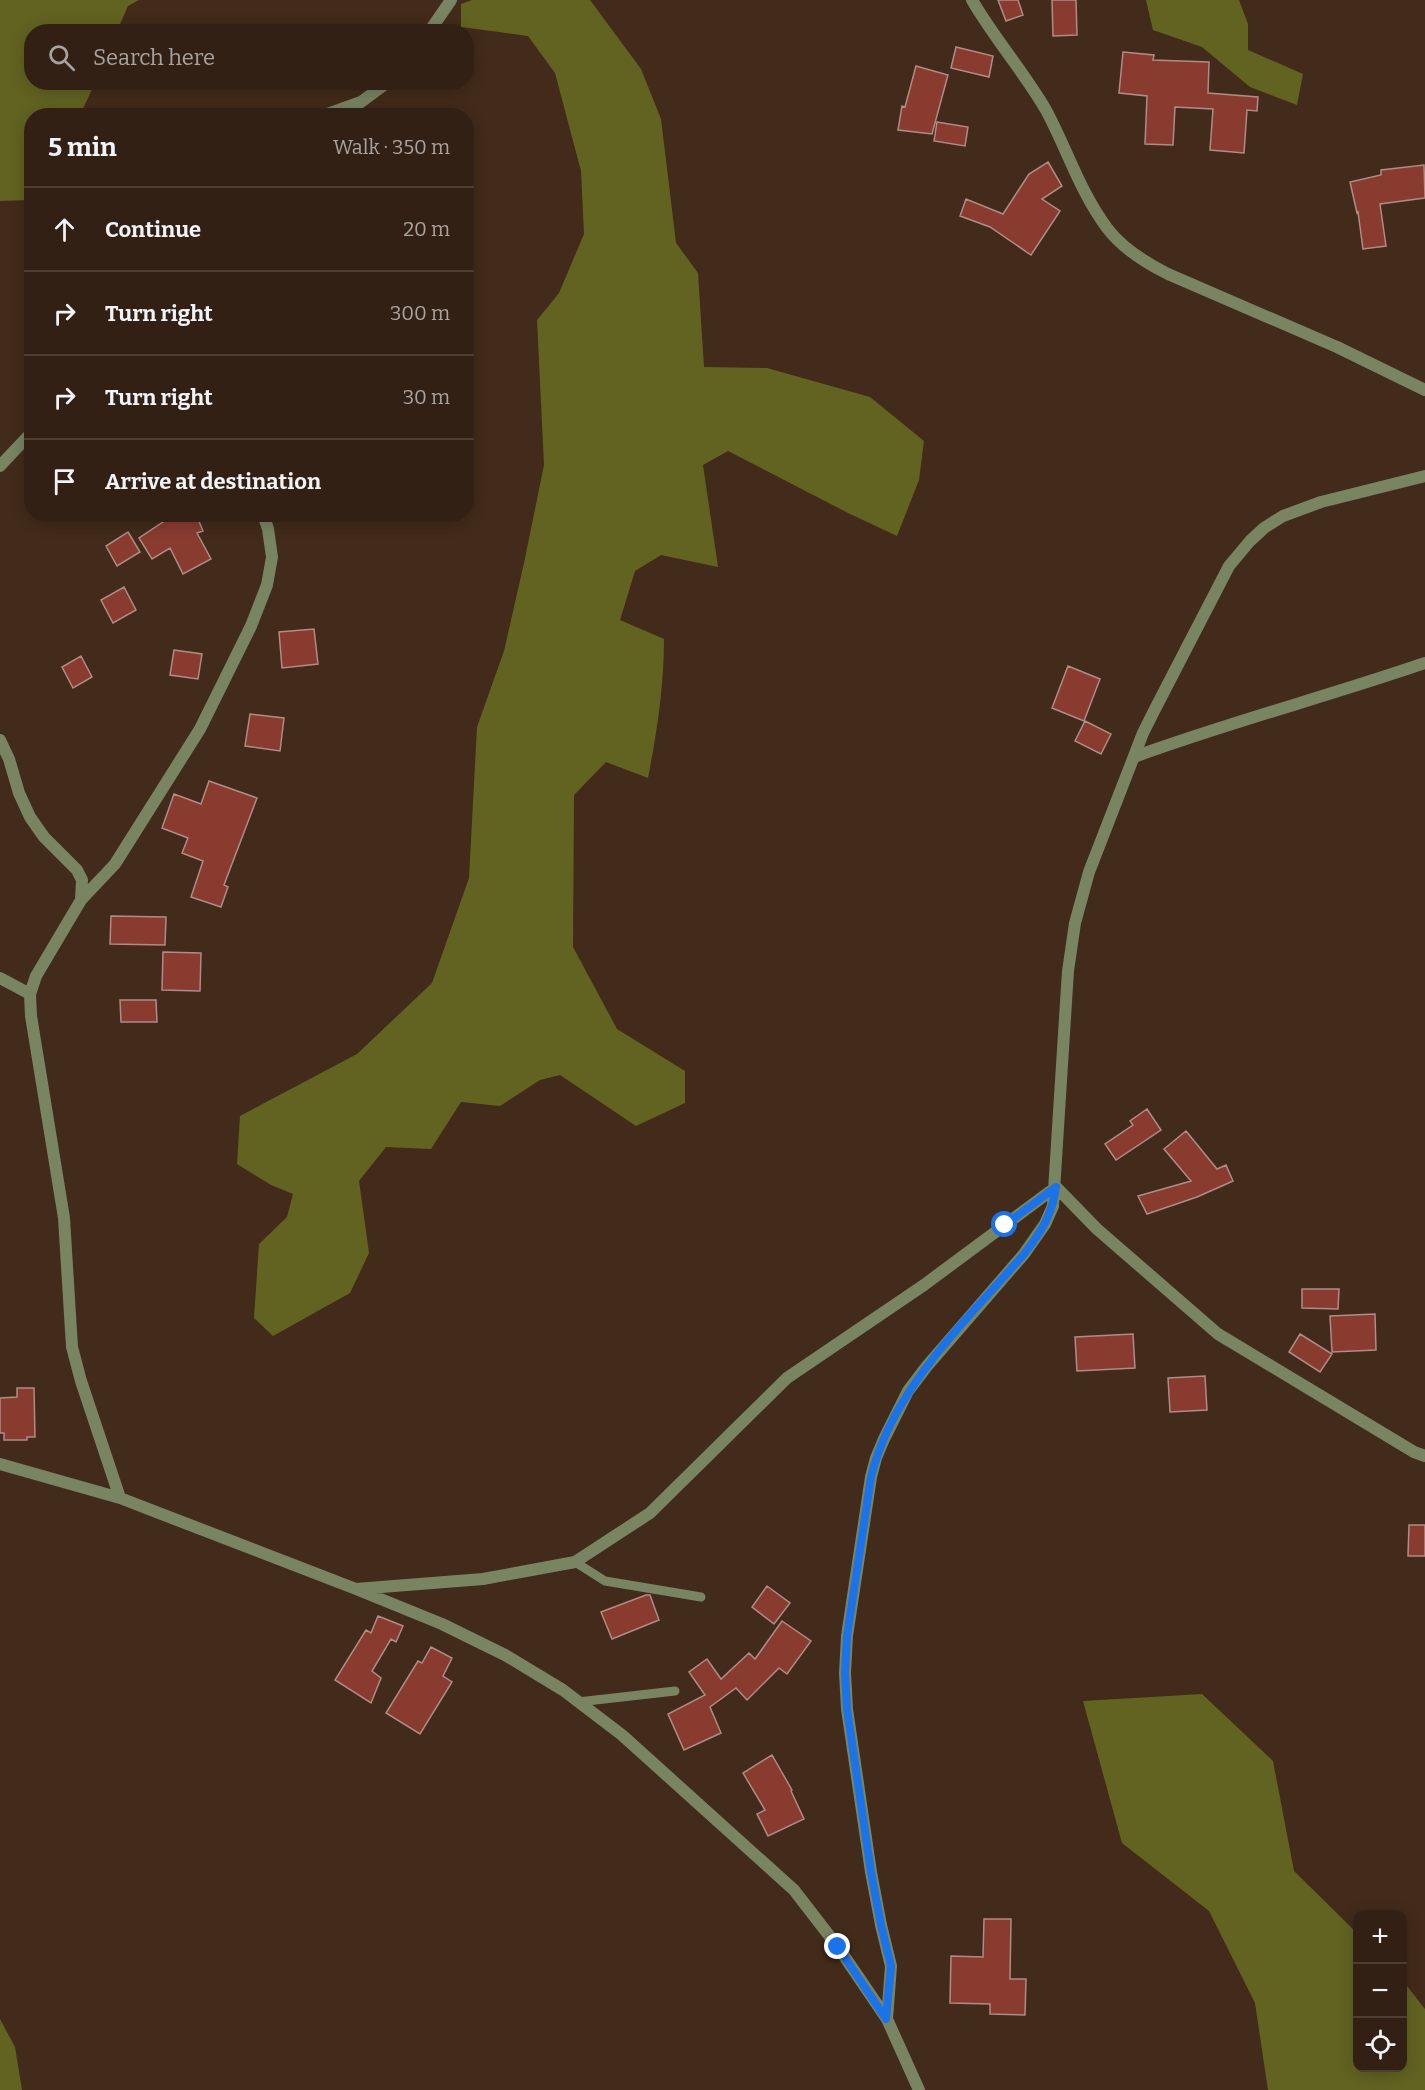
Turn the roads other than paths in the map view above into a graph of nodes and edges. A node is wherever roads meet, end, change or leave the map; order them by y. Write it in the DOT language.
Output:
graph roads {
  1 [pos="451,0"];
  2 [pos="972,0"];
  3 [pos="434,24"];
  4 [pos="377,90"];
  5 [pos="344,108"];
  6 [pos="1425,390"];
  7 [pos="24,440"];
  8 [pos="0,466"];
  9 [pos="1425,476"];
  10 [pos="266,522"];
  11 [pos="1425,663"];
  12 [pos="0,740"];
  13 [pos="1134,757"];
  14 [pos="81,900"];
  15 [pos="0,978"];
  16 [pos="30,994"];
  17 [pos="1056,1187"];
  18 [pos="1425,1456"];
  19 [pos="0,1464"];
  20 [pos="120,1498"];
  21 [pos="574,1562"];
  22 [pos="356,1589"];
  23 [pos="701,1597"];
  24 [pos="675,1690"];
  25 [pos="578,1702"];
  26 [pos="886,2019"];
  27 [pos="919,2090"];
  1 -- 3 [label="street"];
  2 -- 6 [label="street"];
  4 -- 5 [label="street"];
  7 -- 8 [label="street"];
  9 -- 13 [label="street"];
  10 -- 14 [label="street"];
  11 -- 13 [label="street"];
  12 -- 14 [label="street"];
  13 -- 17 [label="street"];
  14 -- 16 [label="street"];
  15 -- 16 [label="street"];
  16 -- 20 [label="street"];
  17 -- 18 [label="street"];
  17 -- 21 [label="street"];
  17 -- 26 [label="street"];
  19 -- 20 [label="street"];
  20 -- 22 [label="street"];
  21 -- 22 [label="street"];
  21 -- 23 [label="lane"];
  22 -- 25 [label="street"];
  24 -- 25 [label="lane"];
  25 -- 26 [label="street"];
  26 -- 27 [label="street"];
}
